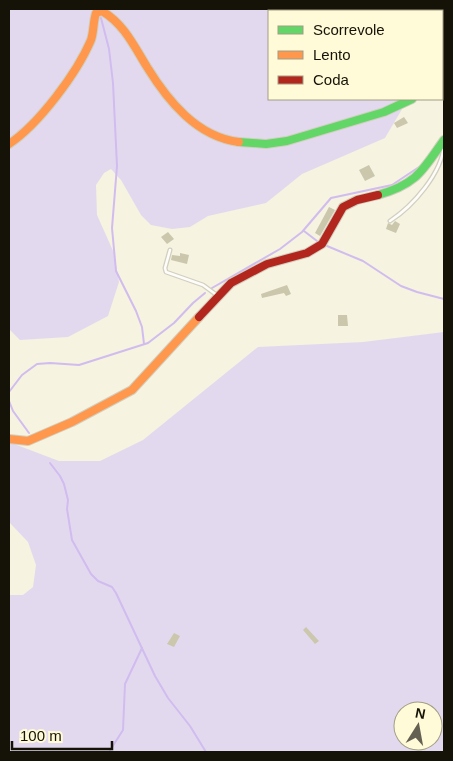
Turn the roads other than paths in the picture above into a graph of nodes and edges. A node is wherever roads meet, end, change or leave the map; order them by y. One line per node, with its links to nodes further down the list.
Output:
1 (410, 100): 3 (street)
2 (444, 140): 7 (street)
3 (9, 144)
4 (444, 145): 5 (lane)
5 (390, 221)
6 (170, 250): 7 (lane)
7 (220, 297): 8 (street)
8 (9, 439)

